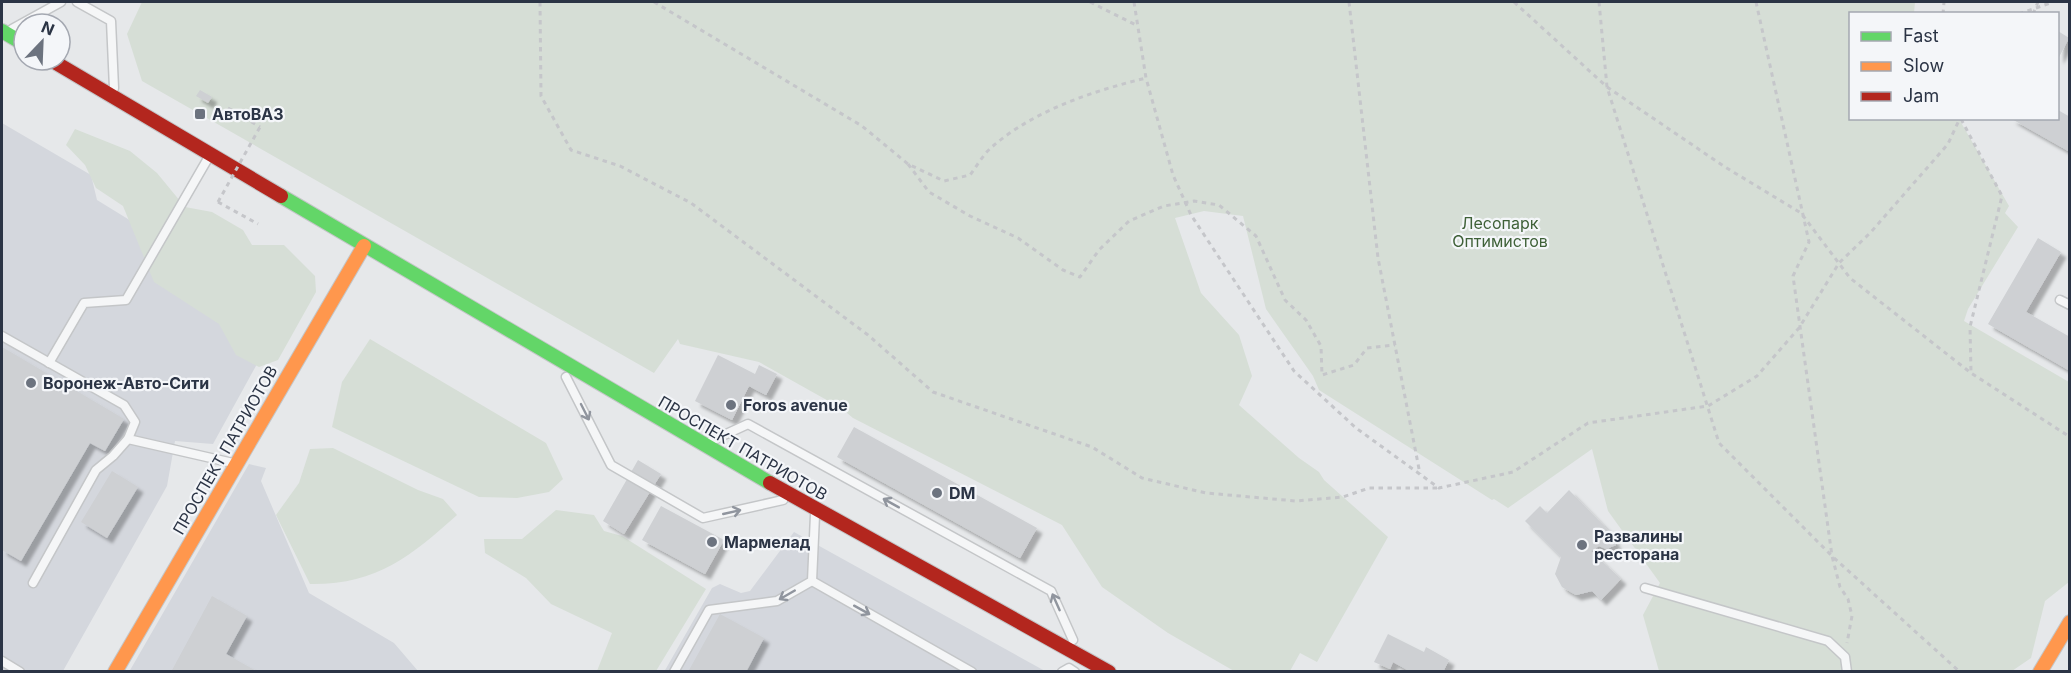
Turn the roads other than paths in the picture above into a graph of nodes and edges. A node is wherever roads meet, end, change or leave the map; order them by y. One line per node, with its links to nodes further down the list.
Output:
1 (61, 2): 3 (lane)
2 (77, 2): 5 (lane)
3 (3, 32)
4 (71, 72): 5 (main road, ПРОСПЕКТ ПАТРИОТОВ)
5 (115, 98): 6 (main road, ПРОСПЕКТ ПАТРИОТОВ)
6 (210, 154): 7 (main road, ПРОСПЕКТ ПАТРИОТОВ); 12 (lane)
7 (364, 246): 11 (main road, ПРОСПЕКТ ПАТРИОТОВ); 15 (main road, ПРОСПЕКТ ПАТРИОТОВ)
8 (2060, 300): 9 (lane)
9 (2070, 305)
10 (2, 336): 12 (lane)
11 (558, 360): 14 (main road, ПРОСПЕКТ ПАТРИОТОВ); 16 (lane, one-way to 16)
12 (49, 363): 13 (lane)
13 (128, 439): 15 (lane); 19 (lane)
14 (702, 445): 16 (main road, ПРОСПЕКТ ПАТРИОТОВ); 22 (lane, one-way to 14)
15 (237, 464): 25 (main road, ПРОСПЕКТ ПАТРИОТОВ)
16 (794, 498): 17 (main road, ПРОСПЕКТ ПАТРИОТОВ)
17 (815, 509): 18 (lane); 22 (main road, ПРОСПЕКТ ПАТРИОТОВ)
18 (812, 581): 26 (lane, one-way to 26); 27 (lane, one-way to 27)
19 (33, 584)
20 (1645, 588): 31 (lane)
21 (2070, 622): 32 (main road)
22 (1080, 656): 30 (main road, ПРОСПЕКТ ПАТРИОТОВ)
23 (2, 661): 24 (lane)
24 (20, 672)
25 (115, 672)
26 (674, 672)
27 (972, 672)
28 (1062, 672): 29 (lane)
29 (1075, 672)
30 (1110, 672)
31 (1847, 672)
32 (2040, 672)

